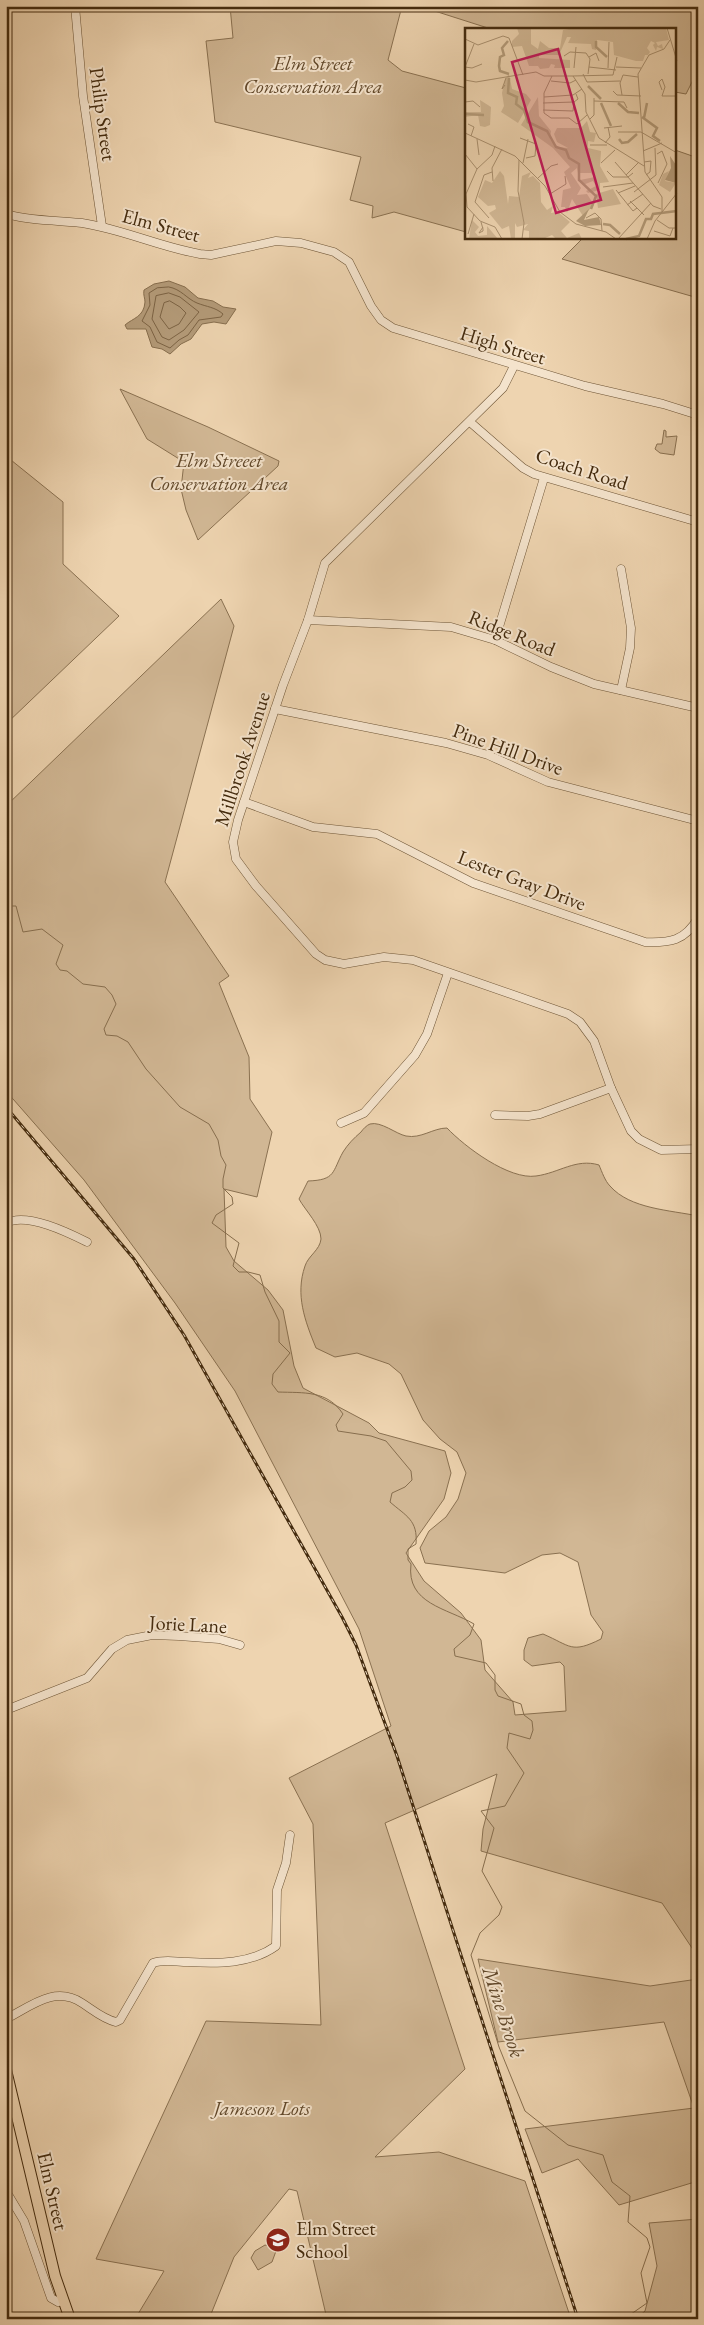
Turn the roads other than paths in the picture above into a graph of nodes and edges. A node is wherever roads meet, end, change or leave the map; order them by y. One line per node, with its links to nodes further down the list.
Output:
1 (75, 6): 3 (street, Philip Street)
2 (6, 213): 3 (street, Elm Street)
3 (102, 226): 4 (street, Elm Street)
4 (336, 253): 5 (street, High Street)
5 (514, 366): 6 (street, High Street); 7 (street, Millbrook Avenue)
6 (698, 415)
7 (470, 422): 8 (street, Coach Road); 11 (street, Millbrook Avenue)
8 (544, 478): 9 (street, Coach Road); 12 (street)
9 (698, 522)
10 (621, 569): 13 (street)
11 (308, 620): 12 (street, Ridge Road); 15 (street, Millbrook Avenue)
12 (495, 640): 13 (street, Ridge Road)
13 (621, 690): 14 (street, Ridge Road)
14 (698, 708)
15 (275, 709): 16 (street, Millbrook Avenue); 17 (street, Pine Hill Drive)
16 (244, 802): 19 (street, Lester Gray Drive); 21 (street, Millbrook Avenue)
17 (698, 821)
18 (698, 918): 19 (street)
19 (690, 931): 20 (street)
20 (698, 937)
21 (448, 973): 22 (street, Millbrook Avenue); 24 (street)
22 (611, 1088): 23 (street); 25 (street, Millbrook Avenue)
23 (495, 1115)
24 (341, 1123)
25 (698, 1149)
26 (6, 1223): 27 (street)
27 (88, 1242)
28 (240, 1644): 29 (street, Jorie Lane)
29 (6, 1710)
30 (290, 1835): 31 (street)
31 (6, 2018)
32 (6, 2070): 34 (main road, Elm Street)
33 (6, 2192): 34 (street)
34 (63, 2301): 35 (main road, Elm Street)
35 (70, 2319)

